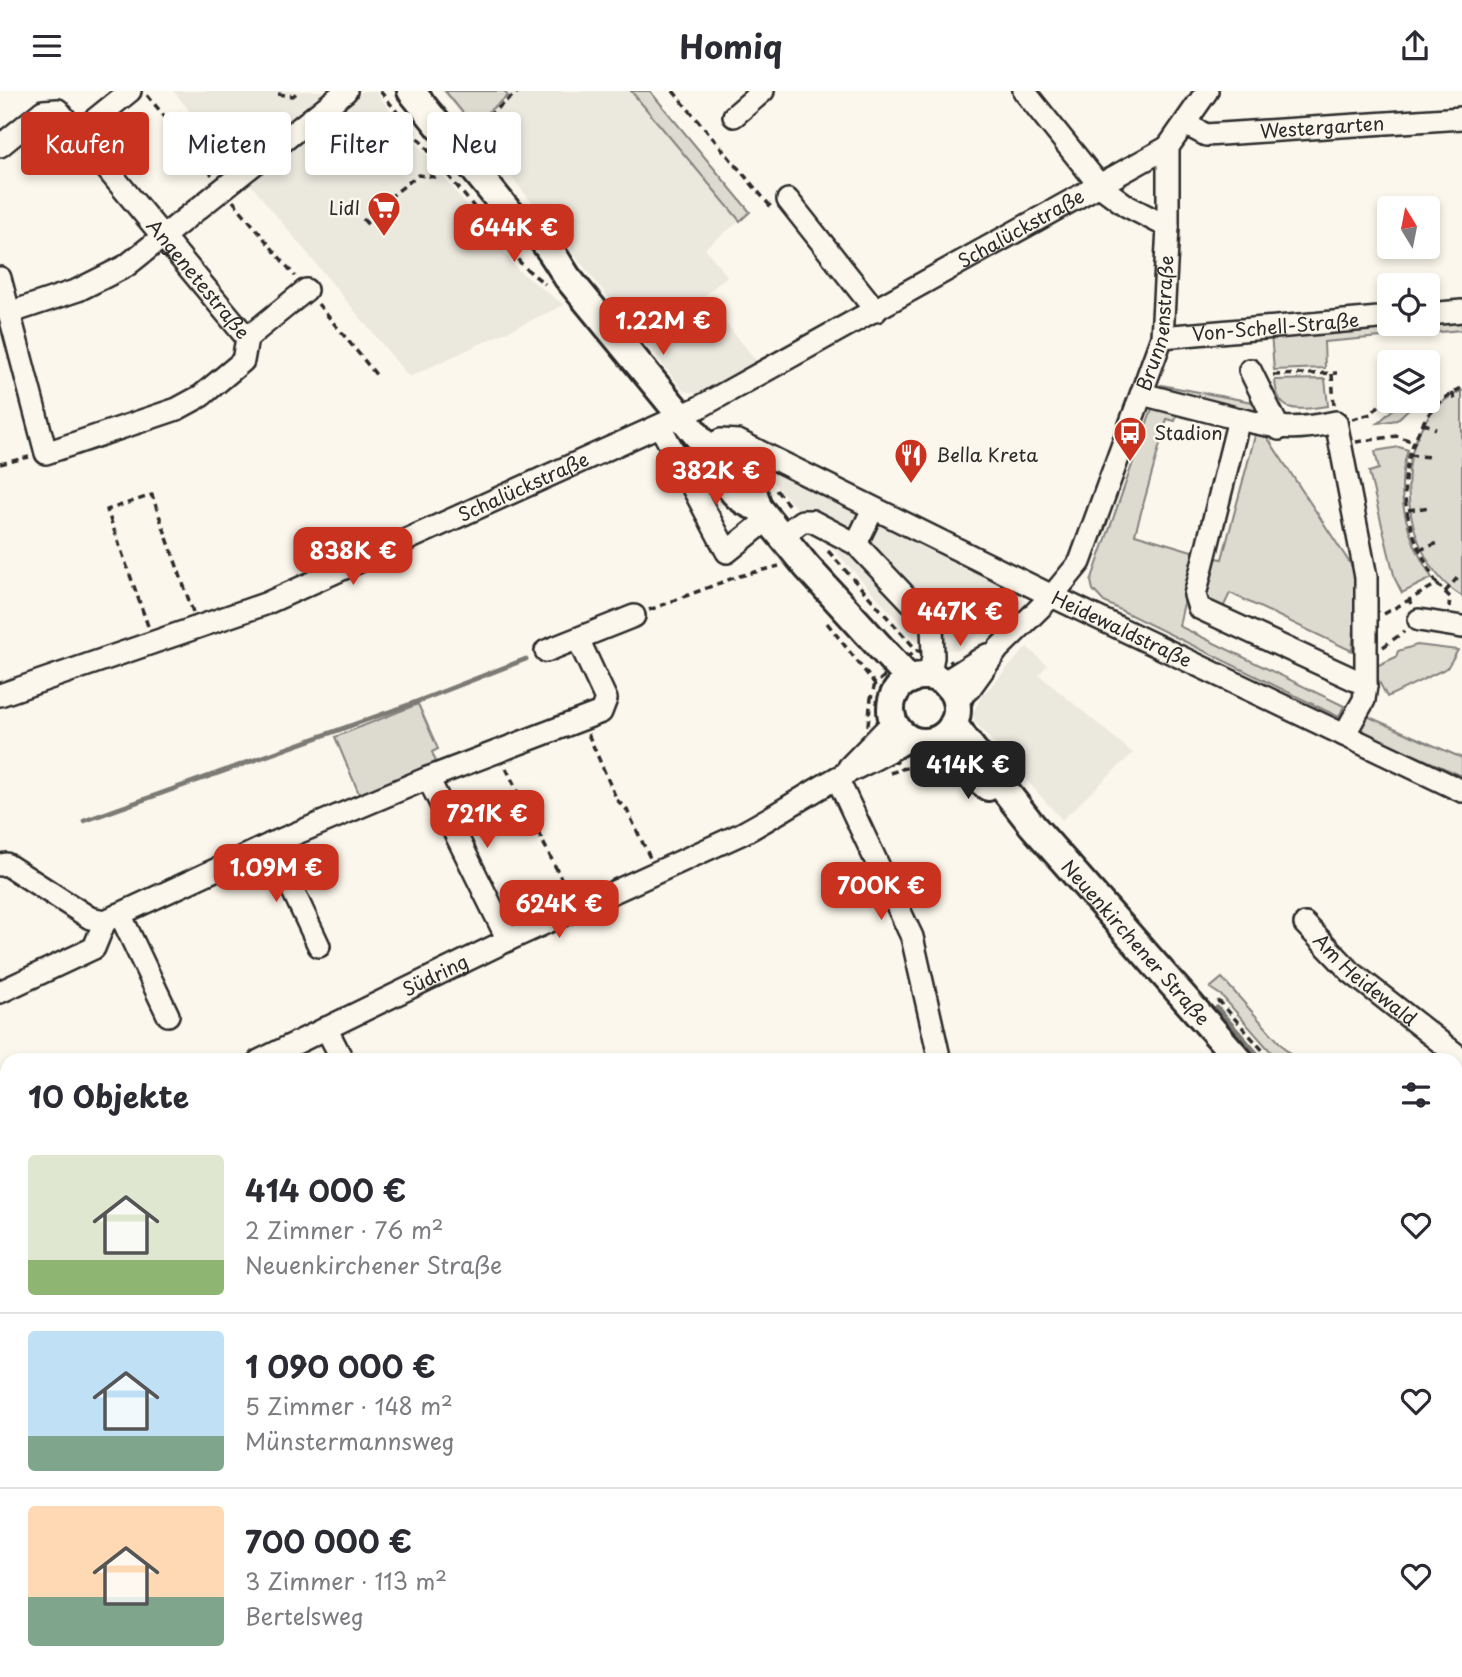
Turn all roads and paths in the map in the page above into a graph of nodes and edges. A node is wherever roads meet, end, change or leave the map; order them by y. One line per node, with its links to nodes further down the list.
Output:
1 (130, 91): 15 (street)
2 (144, 91): 28 (path)
3 (299, 91): 11 (path)
4 (346, 91): 28 (street)
5 (380, 91): 12 (path)
6 (519, 91): 16 (path)
7 (673, 91): 29 (path)
8 (763, 91): 17 (street)
9 (1024, 91): 27 (street)
10 (1207, 91): 19 (street)
11 (278, 94)
12 (399, 96): 52 (main road, Neuenkirchener Straße)
13 (42, 112): 14 (street, Angenetestraße)
14 (60, 112)
15 (104, 112)
16 (492, 112)
17 (734, 116)
18 (1462, 118): 19 (street, Westergarten)
19 (1185, 124): 22 (street)
20 (21, 129): 21 (street, Angenetestraße)
21 (0, 146)
22 (1168, 147): 27 (street, Schalückstraße); 33 (street, Brunnenstraße)
23 (112, 175): 34 (street, Angenetestraße)
24 (438, 175): 25 (path)
25 (431, 177): 26 (path); 30 (path)
26 (430, 183)
27 (1100, 186): 33 (street); 37 (street, Schalückstraße)
28 (223, 188): 34 (street); 36 (path)
29 (782, 206): 37 (street)
30 (370, 213)
31 (363, 219): 32 (path)
32 (370, 227)
33 (1168, 227): 42 (street, Brunnenstraße)
34 (162, 236): 39 (street); 43 (street, Angenetestraße)
35 (0, 278): 39 (street)
36 (306, 290): 43 (street); 45 (path)
37 (876, 311): 52 (street, Schalückstraße)
38 (1462, 311): 40 (street)
39 (9, 313): 59 (street)
40 (1440, 313)
41 (1377, 318): 42 (street, Von-Schell-Straße)
42 (1162, 337): 48 (street, Brunnenstraße)
43 (247, 338): 59 (street, Angenetestraße)
44 (1250, 370): 53 (path); 55 (street)
45 (378, 377)
46 (1462, 388): 47 (path)
47 (1451, 393): 49 (path); 54 (path)
48 (1142, 394): 51 (street); 76 (street, Brunnenstraße)
49 (1457, 404)
50 (1377, 408): 53 (path)
51 (1239, 419): 55 (street); 90 (street)
52 (670, 421): 61 (main road, Neuenkirchener Straße); 67 (street); 83 (street, Schalückstraße)
53 (1336, 422): 55 (street); 82 (street)
54 (1423, 423): 56 (path); 58 (path)
55 (1279, 429)
56 (1436, 429)
57 (1379, 438): 58 (path)
58 (1414, 442): 60 (path)
59 (46, 453): 63 (path)
60 (1409, 455): 62 (path); 66 (path)
61 (715, 457): 65 (street, Heidewaldstraße); 67 (main road, Neuenkirchener Straße)
62 (1430, 457)
63 (0, 464)
64 (1431, 507): 66 (path)
65 (873, 509): 69 (street); 76 (street, Heidewaldstraße)
66 (1408, 510): 70 (path)
67 (777, 515): 69 (street); 71 (main road, Neuenkirchener Straße)
68 (1441, 543): 70 (path)
69 (856, 544): 91 (street)
70 (1419, 550): 74 (path)
71 (818, 559): 87 (path); 91 (main road, Neuenkirchener Straße)
72 (779, 566): 80 (path)
73 (1459, 576): 75 (path)
74 (1437, 584): 75 (path); 77 (path)
75 (1445, 592): 79 (path)
76 (1052, 596): 91 (street, Brunnenstraße); 94 (street, Heidewaldstraße)
77 (1416, 596)
78 (1409, 600): 82 (path)
79 (1450, 604)
80 (634, 616): 85 (street)
81 (1419, 620): 84 (street); 89 (path)
82 (1366, 624): 89 (street)
83 (198, 627): 86 (street, Schalückstraße); 86 (path)
84 (1462, 627)
85 (578, 639): 88 (street); 93 (street)
86 (154, 642): 92 (street, Schalückstraße)
87 (916, 650)
88 (546, 651)
89 (1365, 661): 90 (street)
90 (1366, 685): 94 (street)
91 (924, 691): 95 (main road); 95 (main road); 95 (path); 100 (main road, Neuenkirchener Straße)
92 (0, 695)
93 (581, 719): 96 (street); 102 (path)
94 (1344, 735): 99 (street, Heidewaldstraße)
95 (908, 742): 95 (path); 98 (street, Südring); 100 (main road, Neuenkirchener Straße)
96 (498, 751): 97 (street); 104 (path)
97 (428, 778): 101 (street); 107 (street)
98 (837, 778): 107 (street, Südring); 114 (street)
99 (1462, 791)
100 (1032, 825): 115 (main road, Neuenkirchener Straße)
101 (271, 844): 105 (street); 108 (street)
102 (652, 861)
103 (0, 865): 105 (street)
104 (572, 900)
105 (112, 918): 109 (street); 110 (street)
106 (1305, 924): 116 (street, Am Heidewald)
107 (508, 940): 111 (street, Südring)
108 (319, 946)
109 (0, 992)
110 (168, 1016)
111 (326, 1028): 112 (street, Südring); 113 (street)
112 (275, 1053)
113 (339, 1053)
114 (938, 1053)
115 (1233, 1053)
116 (1454, 1053)

